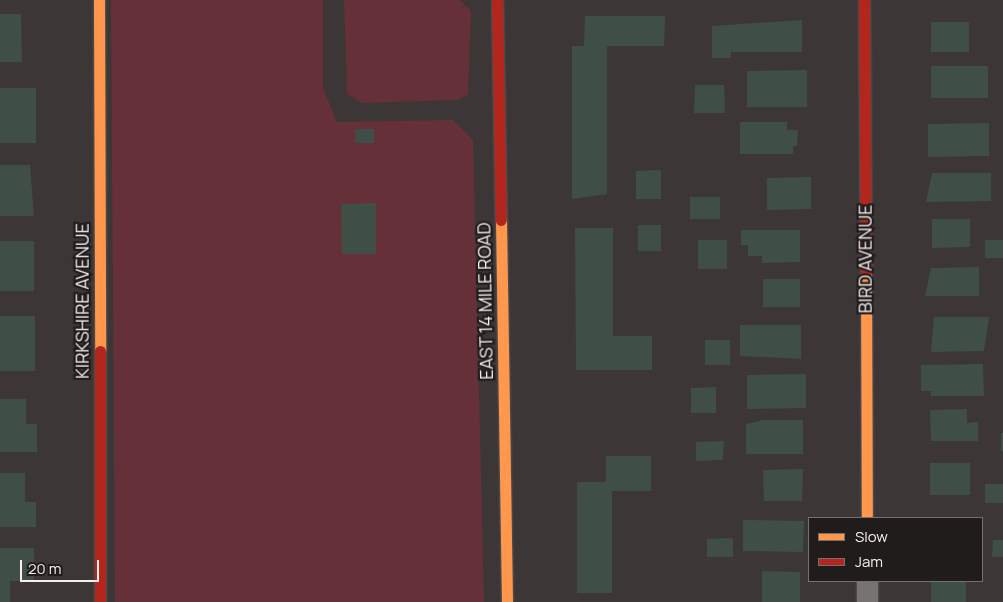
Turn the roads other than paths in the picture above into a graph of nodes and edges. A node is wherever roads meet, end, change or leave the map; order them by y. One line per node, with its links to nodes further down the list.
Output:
1 (99, 0): 6 (street, KIRKSHIRE AVENUE)
2 (496, 0): 7 (street, EAST 14 MILE ROAD)
3 (864, 0): 4 (street, BIRD AVENUE)
4 (867, 517)
5 (867, 582): 8 (street)
6 (100, 602)
7 (506, 602)
8 (867, 602)

